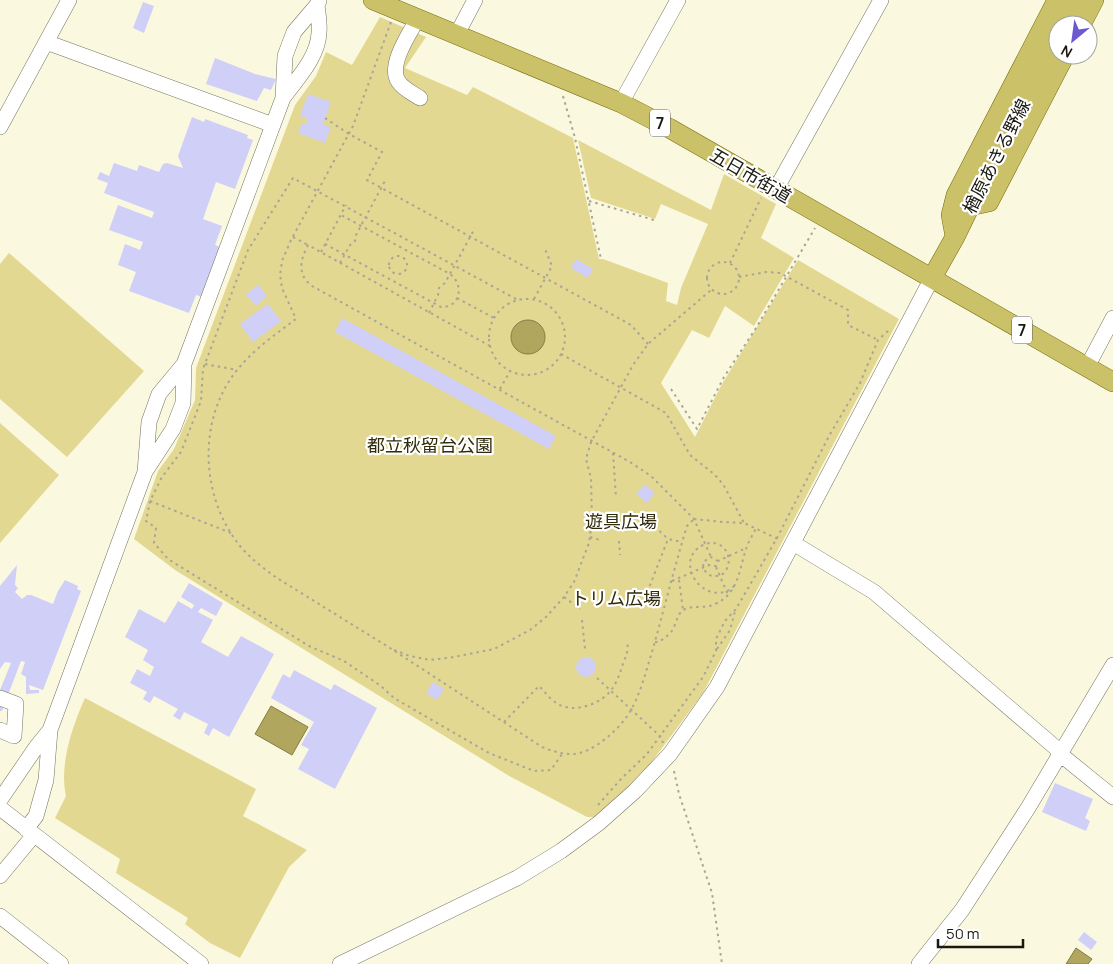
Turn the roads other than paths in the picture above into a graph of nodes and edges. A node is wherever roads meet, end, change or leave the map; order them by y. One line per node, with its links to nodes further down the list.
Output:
1 (69, 0): 16 (street)
2 (373, 0): 12 (main road, 五日市街道 / 7)
3 (475, 0): 15 (street)
4 (678, 0): 23 (street)
5 (881, 0): 26 (street)
6 (1057, 0): 28 (main road)
7 (1076, 0): 10 (main road)
8 (1094, 0): 11 (main road)
9 (318, 3): 13 (street); 14 (street)
10 (1068, 15)
11 (1086, 15)
12 (418, 18): 15 (main road, 五日市街道 / 7); 22 (street)
13 (300, 25): 14 (street); 18 (street)
14 (319, 34): 19 (street)
15 (457, 34): 23 (main road, 五日市街道 / 7)
16 (46, 42): 24 (street); 25 (street)
17 (1048, 54): 27 (main road, 楢原あきる野線)
18 (285, 56): 19 (street); 21 (street)
19 (309, 63): 21 (street)
20 (1061, 65): 27 (main road)
21 (283, 98): 24 (street)
22 (420, 98)
23 (621, 103): 26 (main road, 五日市街道 / 7)
24 (273, 125): 31 (street)
25 (0, 127)
26 (769, 192): 29 (main road, 五日市街道 / 7)
27 (970, 206): 28 (main road, 楢原あきる野線)
28 (955, 237): 29 (main road, 楢原あきる野線)
29 (932, 278): 32 (main road, 五日市街道 / 7); 39 (street)
30 (1113, 318): 32 (street)
31 (184, 364): 34 (street); 35 (street)
32 (1086, 367): 33 (main road, 五日市街道 / 7)
33 (1113, 382)
34 (164, 389): 35 (street); 36 (street)
35 (183, 397): 37 (street)
36 (148, 429): 37 (street); 38 (street)
37 (169, 436): 38 (street)
38 (145, 472): 43 (street)
39 (788, 542): 44 (street); 53 (street)
40 (1113, 664): 44 (street)
41 (0, 698): 42 (street)
42 (0, 730)
43 (50, 730): 46 (street); 48 (street)
44 (1060, 754): 45 (street); 54 (street)
45 (1113, 797)
46 (0, 800)
47 (0, 808): 48 (street)
48 (30, 832): 49 (street); 52 (street)
49 (0, 876)
50 (0, 916): 51 (street)
51 (61, 964)
52 (201, 964)
53 (340, 964)
54 (919, 964)

